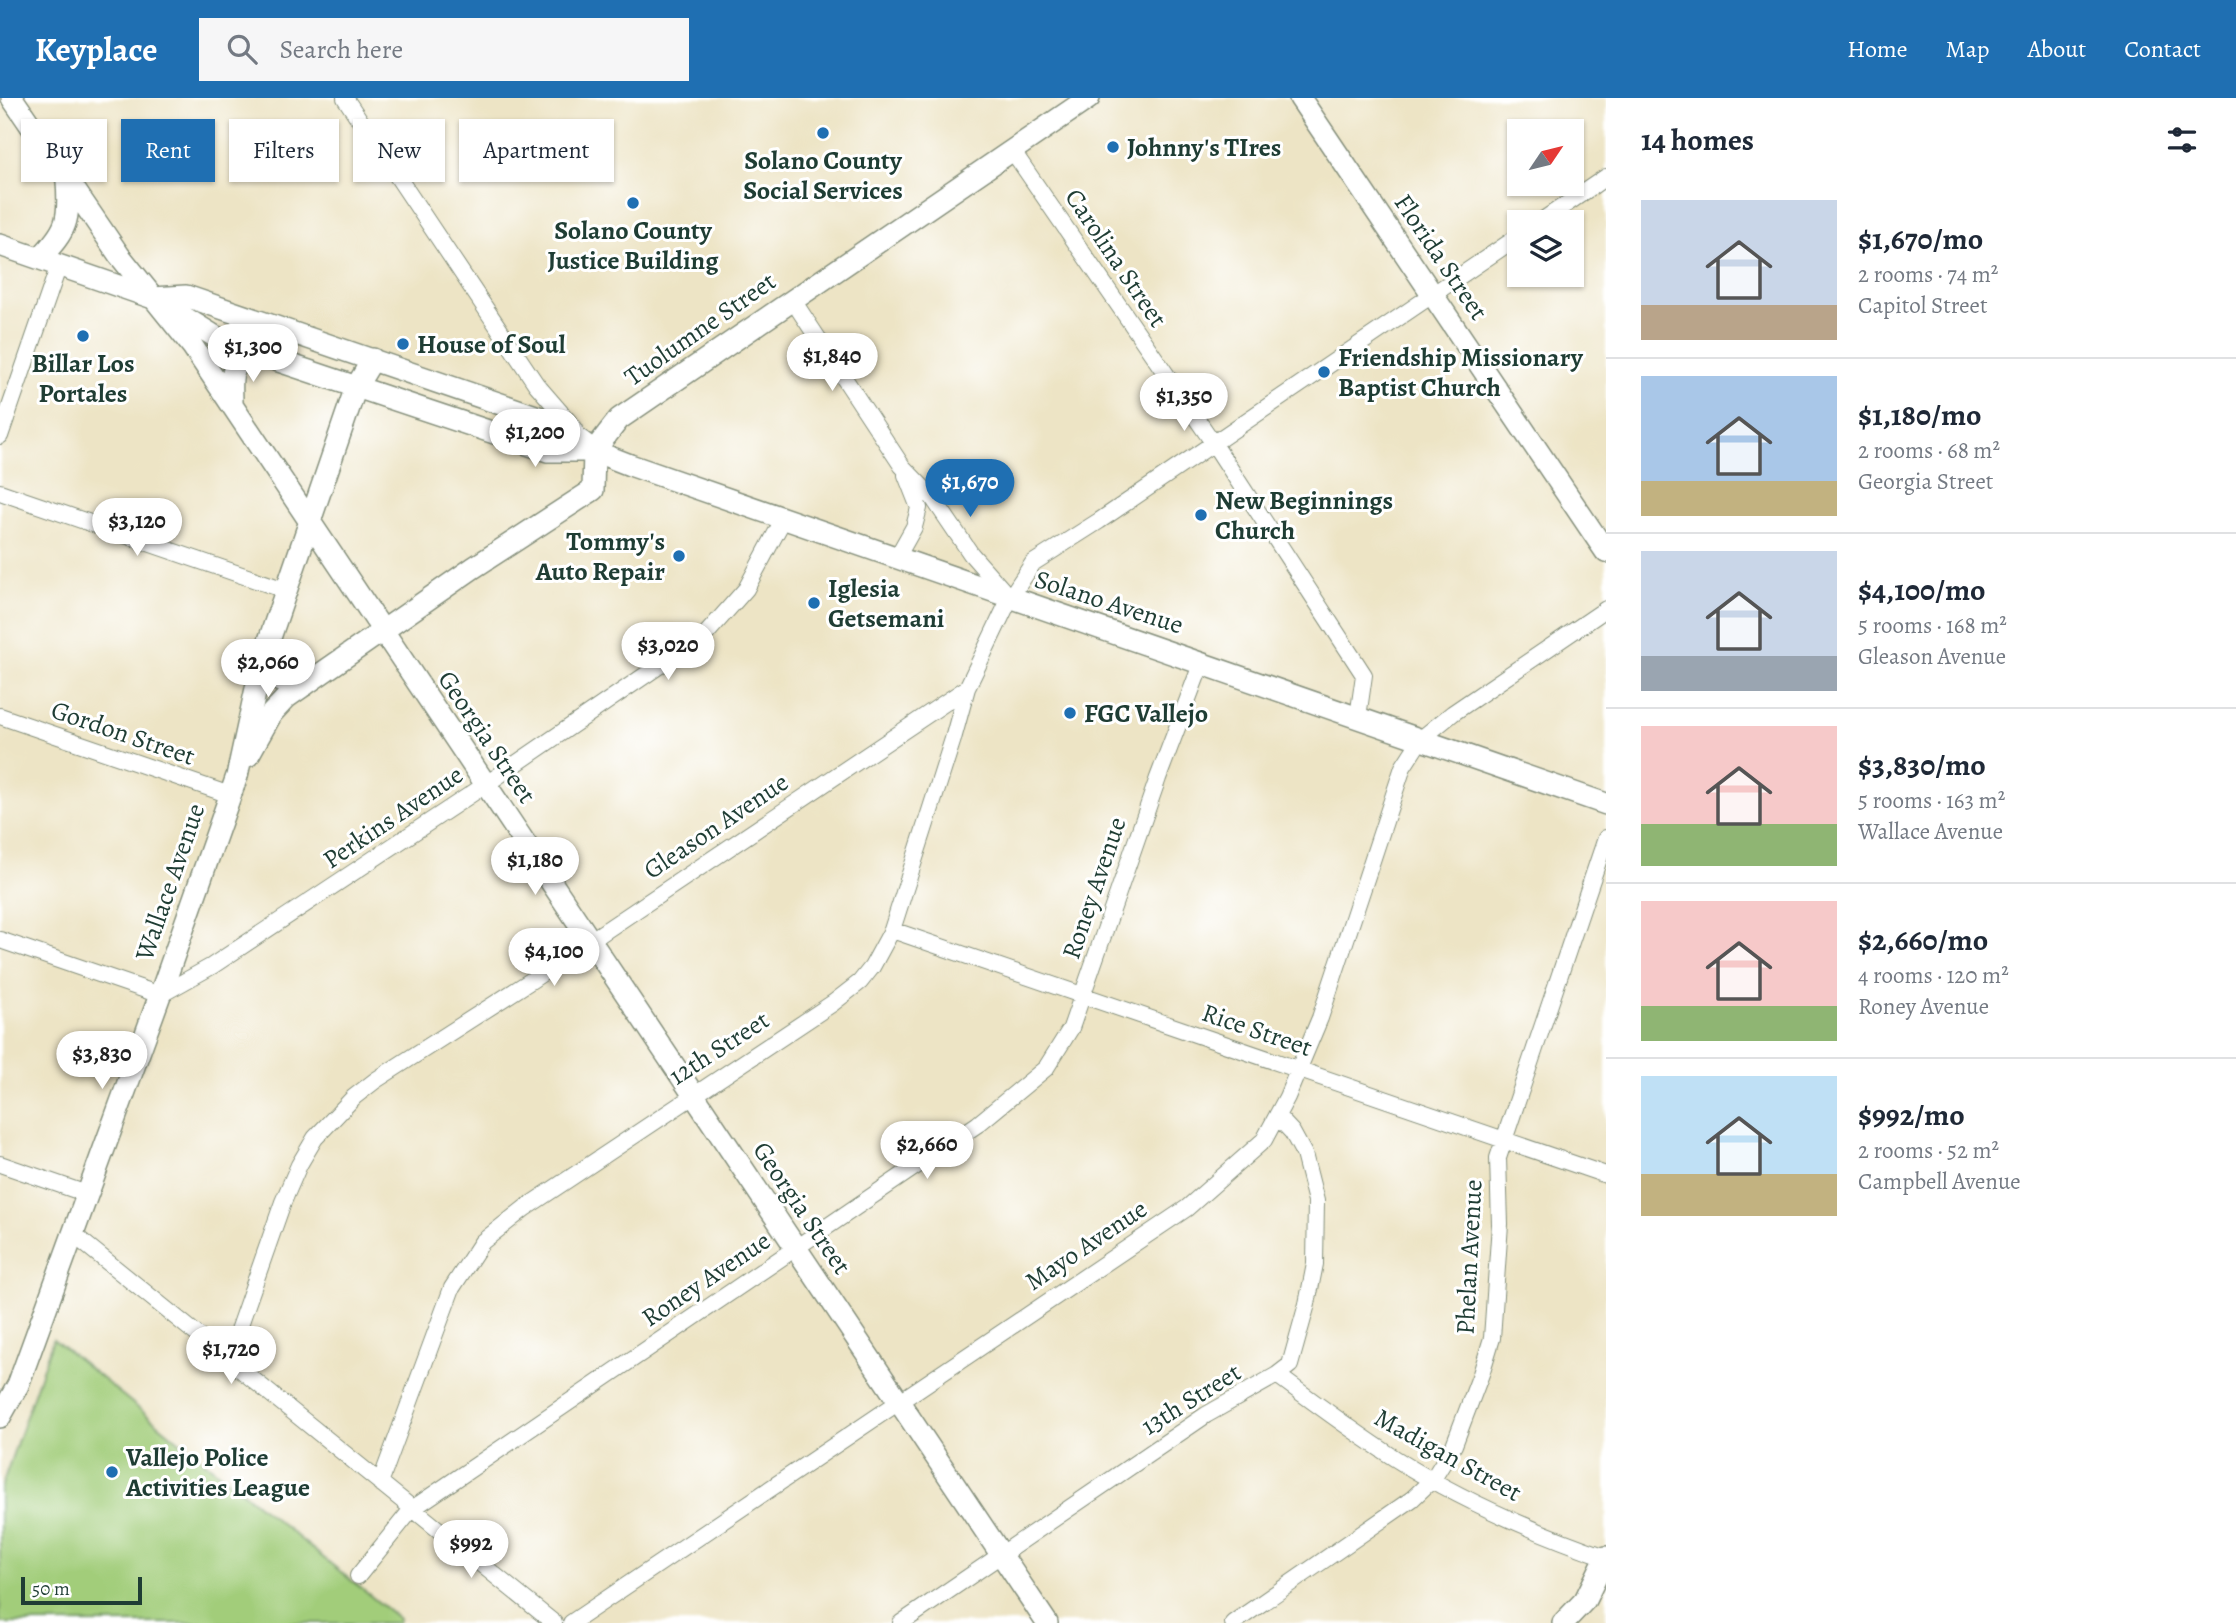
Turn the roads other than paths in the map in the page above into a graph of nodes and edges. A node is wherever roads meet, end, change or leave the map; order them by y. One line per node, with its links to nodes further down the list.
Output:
1 (12, 98): 5 (main road, Georgia Street)
2 (345, 98): 23 (street)
3 (1089, 98): 6 (main road, Tuolumne Street)
4 (1300, 98): 14 (main road, Florida Street)
5 (26, 119)
6 (1013, 150): 16 (main road, Tuolumne Street); 22 (street, Carolina Street)
7 (1606, 177): 10 (street)
8 (67, 182): 13 (main road)
9 (69, 182): 15 (main road, Georgia Street)
10 (1558, 210)
11 (1507, 244): 14 (street, 12th Street)
12 (0, 245): 13 (main road, Solano Avenue)
13 (50, 262): 15 (main road, Solano Avenue); 21 (street)
14 (1433, 295): 22 (street, 12th Street); 28 (main road, Florida Street)
15 (153, 298): 17 (main road, Solano Avenue); 18 (main road, Solano Avenue); 20 (main road, Georgia Street)
16 (792, 299): 23 (main road, Tuolumne Street); 24 (street)
17 (252, 352): 19 (main road, Solano Avenue); 20 (main road)
18 (373, 359): 19 (main road, Wallace Avenue); 23 (main road, Solano Avenue)
19 (356, 387): 23 (main road, Solano Avenue); 27 (main road, Wallace Avenue)
20 (232, 405): 27 (main road, Georgia Street)
21 (0, 436)
22 (1214, 444): 31 (street, 12th Street); 39 (street, Carolina Street)
23 (594, 451): 26 (main road, Solano Avenue); 33 (main road)
24 (902, 466): 29 (street); 31 (street)
25 (0, 492): 30 (street)
26 (784, 518): 29 (main road, Solano Avenue); 41 (street, Perkins Avenue)
27 (310, 524): 30 (main road, Wallace Avenue); 33 (main road, Georgia Street)
28 (1606, 552)
29 (896, 559): 31 (main road, Solano Avenue)
30 (285, 590): 34 (main road, Wallace Avenue)
31 (1010, 598): 35 (main road, Solano Avenue); 37 (street, 12th Street)
32 (1606, 610): 40 (street, Mayo Avenue)
33 (381, 631): 36 (main road); 41 (main road, Georgia Street)
34 (262, 661): 36 (main road); 42 (main road, Wallace Avenue)
35 (1202, 662): 39 (main road, Solano Avenue); 49 (street, Roney Avenue)
36 (305, 685): 42 (main road)
37 (967, 688): 45 (street, 12th Street); 47 (street, Gleason Avenue)
38 (0, 716): 42 (street, Gordon Street)
39 (1358, 717): 40 (main road, Solano Avenue)
40 (1421, 739): 43 (main road, Solano Avenue); 50 (street, Mayo Avenue)
41 (485, 785): 47 (main road, Georgia Street); 48 (street, Perkins Avenue)
42 (233, 786): 48 (main road, Wallace Avenue)
43 (1606, 804)
44 (1606, 838): 53 (street, Phelan Avenue)
45 (892, 930): 49 (street, Rice Street); 51 (street, 12th Street)
46 (0, 940): 48 (street)
47 (589, 941): 51 (main road, Georgia Street); 59 (street, Gleason Avenue)
48 (160, 995): 56 (main road, Wallace Avenue)
49 (1083, 995): 50 (street, Rice Street); 58 (street, Roney Avenue)
50 (1299, 1070): 52 (street, Mayo Avenue); 53 (street, Rice Street)
51 (692, 1095): 58 (main road, Georgia Street); 64 (street, 12th Street)
52 (1277, 1116): 60 (street, 13th Street); 61 (street, Mayo Avenue)
53 (1504, 1140): 55 (street, Rice Street); 63 (street, Phelan Avenue)
54 (0, 1164): 56 (street)
55 (1606, 1175)
56 (87, 1194): 57 (main road, Wallace Avenue)
57 (73, 1234): 59 (street); 62 (main road, Wallace Avenue)
58 (795, 1247): 61 (main road, Georgia Street); 65 (street, Roney Avenue)
59 (228, 1359): 64 (street)
60 (1277, 1375): 63 (street, Madigan Street); 66 (street, 13th Street)
61 (898, 1400): 66 (main road, Georgia Street); 70 (street, Mayo Avenue)
62 (1, 1410)
63 (1433, 1479): 67 (street, Madigan Street); 73 (street, Phelan Avenue)
64 (380, 1483): 65 (street)
65 (412, 1509): 68 (street, Roney Avenue); 69 (street)
66 (1001, 1554): 71 (street, 13th Street); 72 (main road, Georgia Street)
67 (1606, 1557): 74 (main road)
68 (358, 1576)
69 (554, 1623)
70 (571, 1623)
71 (901, 1623)
72 (1047, 1623)
73 (1233, 1623)
74 (1563, 1623)

